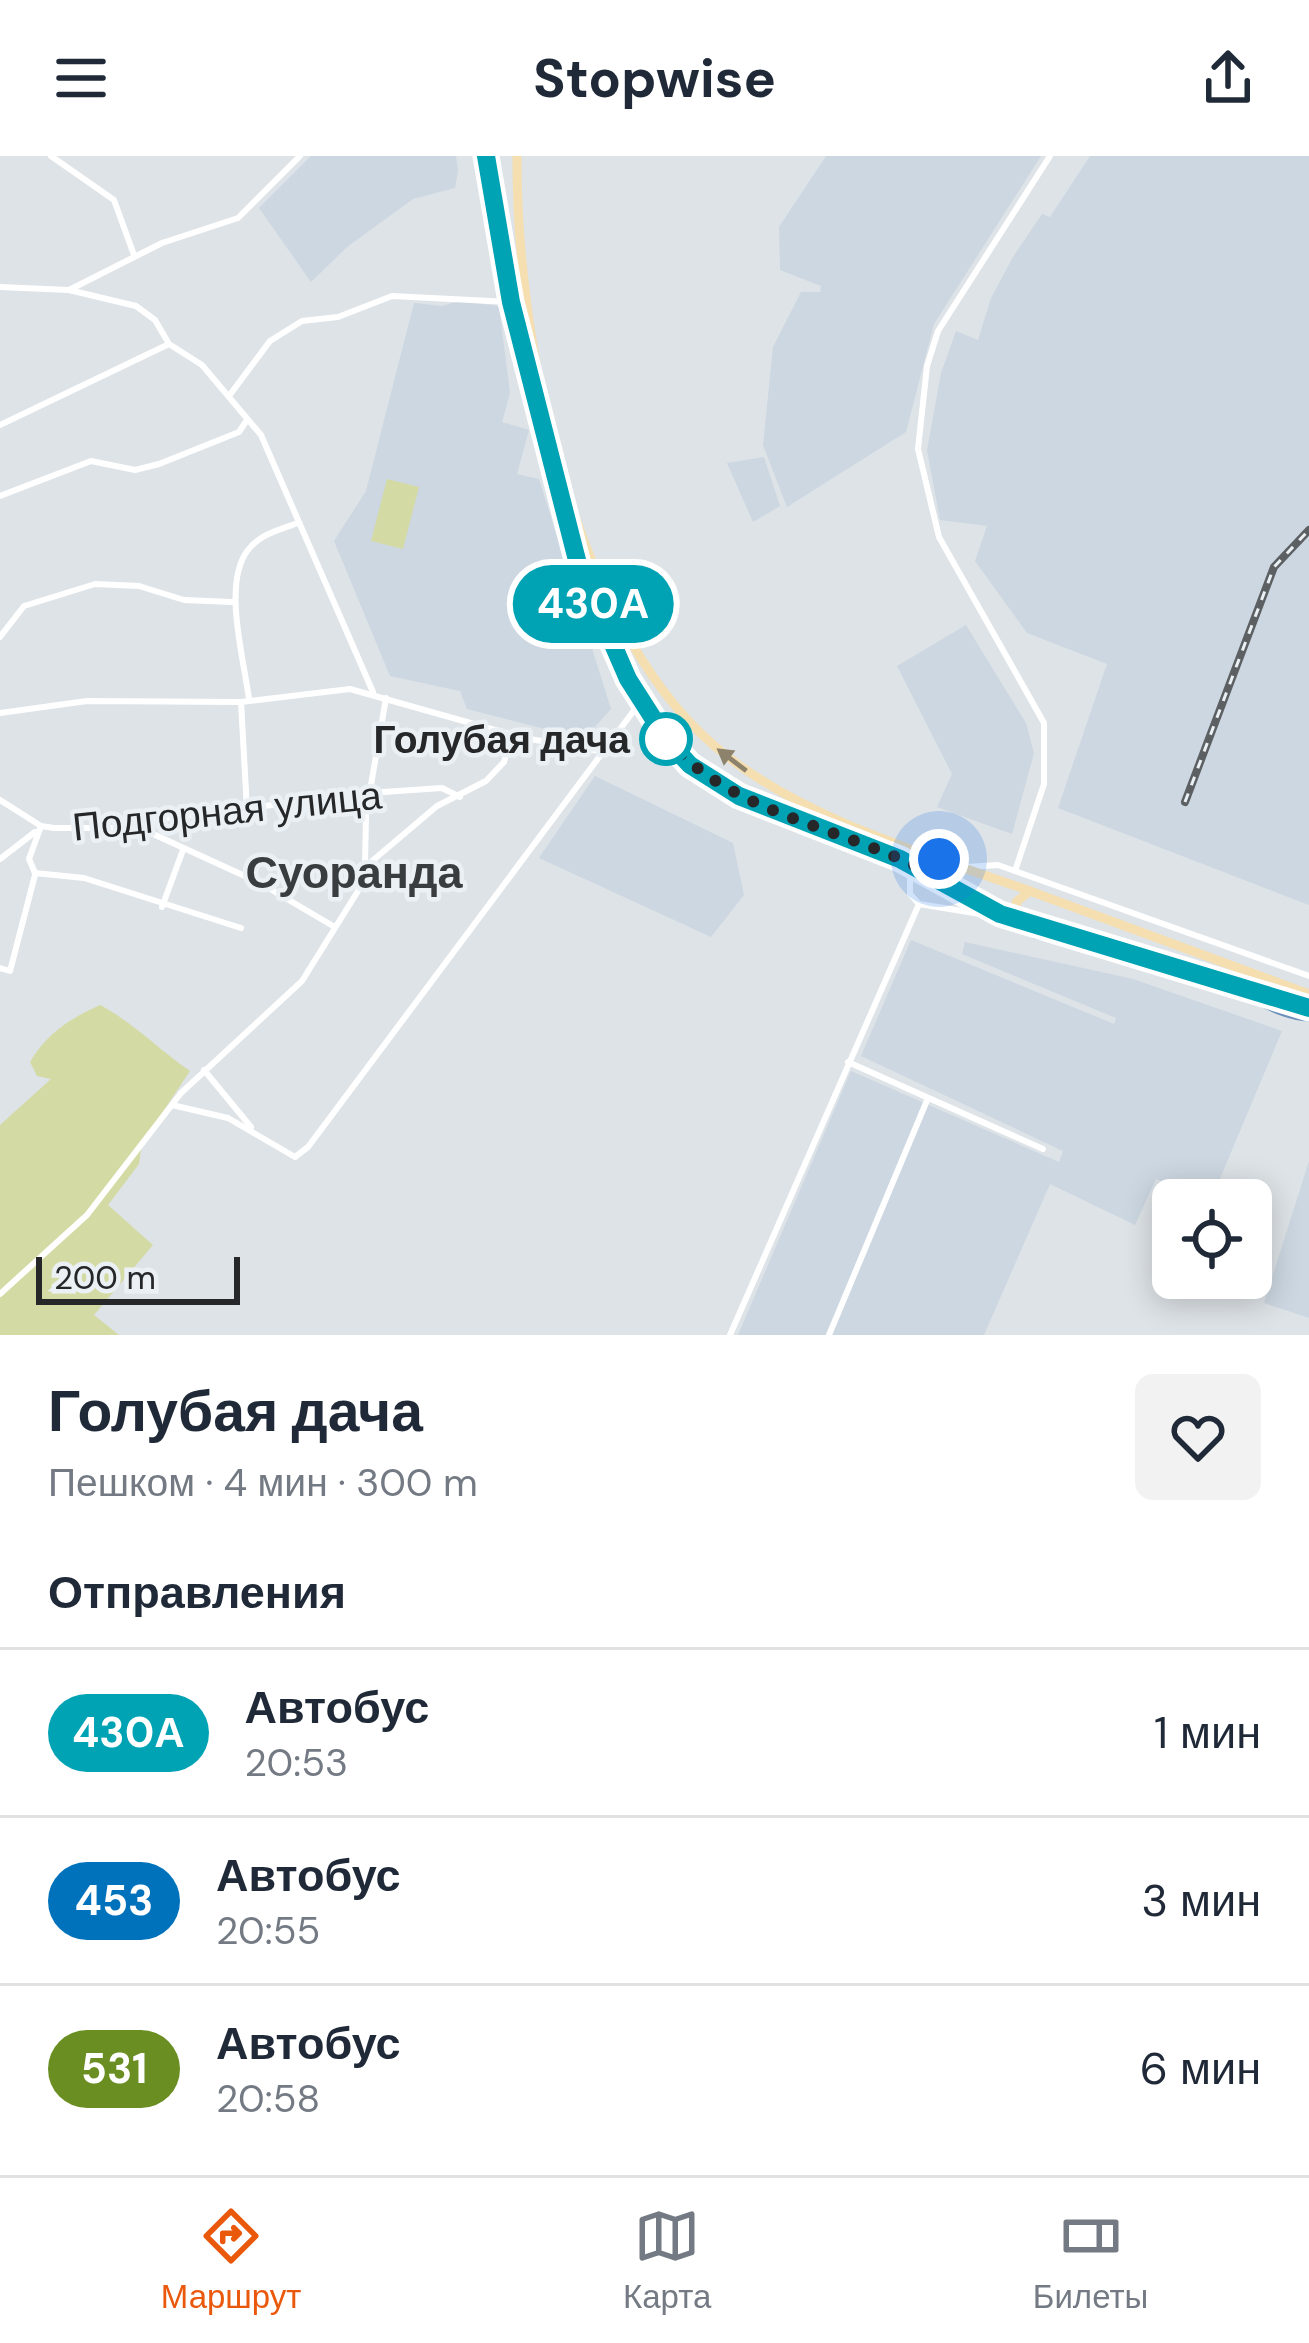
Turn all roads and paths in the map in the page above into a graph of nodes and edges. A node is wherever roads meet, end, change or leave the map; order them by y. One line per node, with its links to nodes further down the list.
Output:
1 (51, 156): 6 (street)
2 (300, 156): 6 (street)
3 (486, 156): 9 (main road)
4 (517, 156): 33 (main road, one-way to 4)
5 (1050, 156): 37 (street)
6 (134, 255): 8 (street)
7 (0, 286): 8 (street)
8 (69, 290): 10 (street)
9 (511, 302): 11 (street); 21 (main road)
10 (169, 344): 11 (street); 13 (street)
11 (229, 396): 12 (street)
12 (248, 420): 14 (street); 15 (street)
13 (0, 424)
14 (0, 496)
15 (298, 523): 16 (street); 18 (street)
16 (232, 602): 17 (street); 20 (street)
17 (0, 637)
18 (373, 692): 19 (street); 20 (street)
19 (386, 696): 23 (street); 25 (street)
20 (245, 701): 22 (street); 28 (street)
21 (641, 701): 24 (street); 34 (main road)
22 (0, 713)
23 (512, 734): 24 (street); 26 (street)
24 (605, 752): 53 (street)
25 (369, 793): 26 (street, Подгорная улица); 28 (street, Подгорная улица); 35 (street)
26 (460, 796): 35 (street)
27 (0, 800): 30 (street, Подгорная улица)
28 (247, 810): 29 (street, Подгорная улица)
29 (140, 827): 30 (street, Подгорная улица); 31 (street)
30 (38, 829): 32 (street); 38 (street)
31 (183, 850): 41 (street); 43 (street)
32 (0, 859)
33 (939, 859): 34 (street); 36 (main road)
34 (914, 865): 40 (street); 42 (main road)
35 (365, 867): 43 (street)
36 (964, 867): 37 (street); 39 (main road)
37 (1015, 871): 46 (street)
38 (35, 873): 41 (street); 45 (street)
39 (1030, 891): 42 (main road); 47 (main road)
40 (919, 904): 42 (street); 49 (street)
41 (162, 907): 44 (street)
42 (1018, 920): 48 (main road)
43 (334, 926): 50 (street)
44 (242, 928)
45 (0, 968)
46 (1309, 976)
47 (1309, 994)
48 (1309, 1008)
49 (848, 1062): 51 (street); 56 (street)
50 (204, 1070): 52 (street); 53 (street)
51 (928, 1098): 54 (street); 57 (street)
52 (172, 1105): 53 (street); 55 (street)
53 (252, 1129)
54 (1043, 1149)
55 (0, 1294)
56 (730, 1335)
57 (829, 1335)

